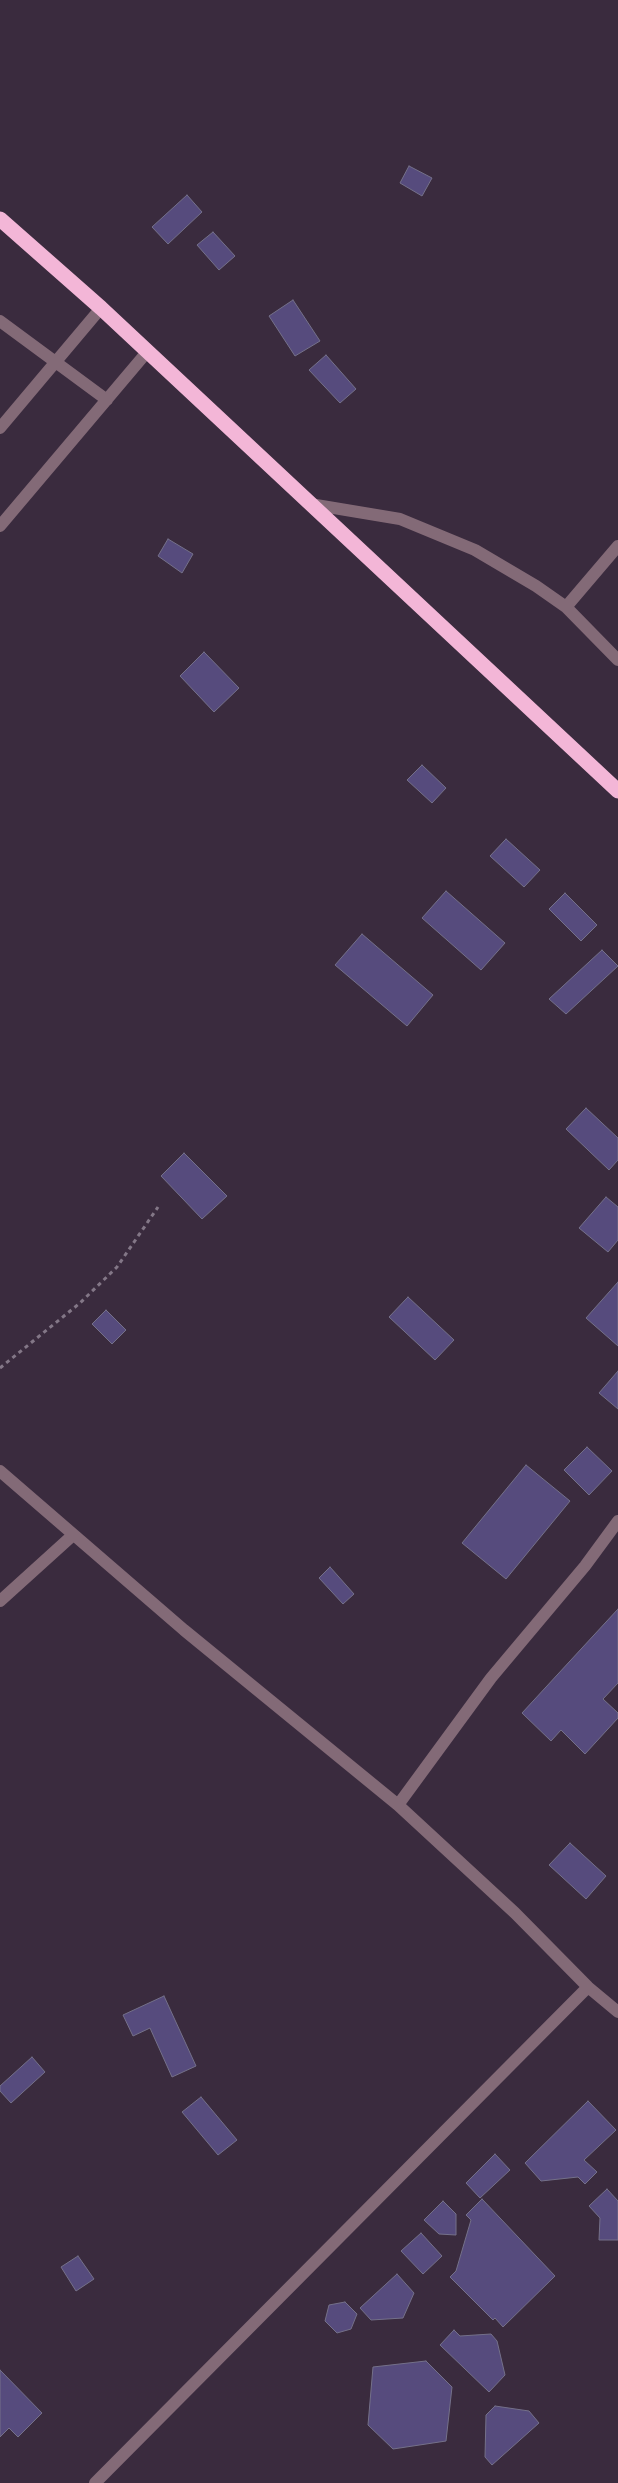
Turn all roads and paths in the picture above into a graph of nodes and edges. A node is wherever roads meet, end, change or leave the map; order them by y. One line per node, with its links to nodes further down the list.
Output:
1 (0, 219): 2 (highway)
2 (101, 308): 4 (highway); 5 (street)
3 (0, 321): 5 (street)
4 (147, 352): 6 (street); 8 (highway)
5 (55, 363): 6 (street); 7 (street)
6 (107, 400): 9 (street)
7 (0, 428)
8 (310, 504): 11 (street); 13 (highway)
9 (0, 526)
10 (618, 546): 11 (street)
11 (566, 607): 12 (street)
12 (618, 660)
13 (618, 791)
14 (158, 1207): 15 (path)
15 (0, 1368)
16 (0, 1471): 18 (street)
17 (618, 1521): 20 (street)
18 (73, 1535): 19 (street); 20 (street)
19 (0, 1600)
20 (398, 1805): 21 (street)
21 (588, 1987): 22 (street); 23 (street)
22 (618, 2012)
23 (95, 2483)

